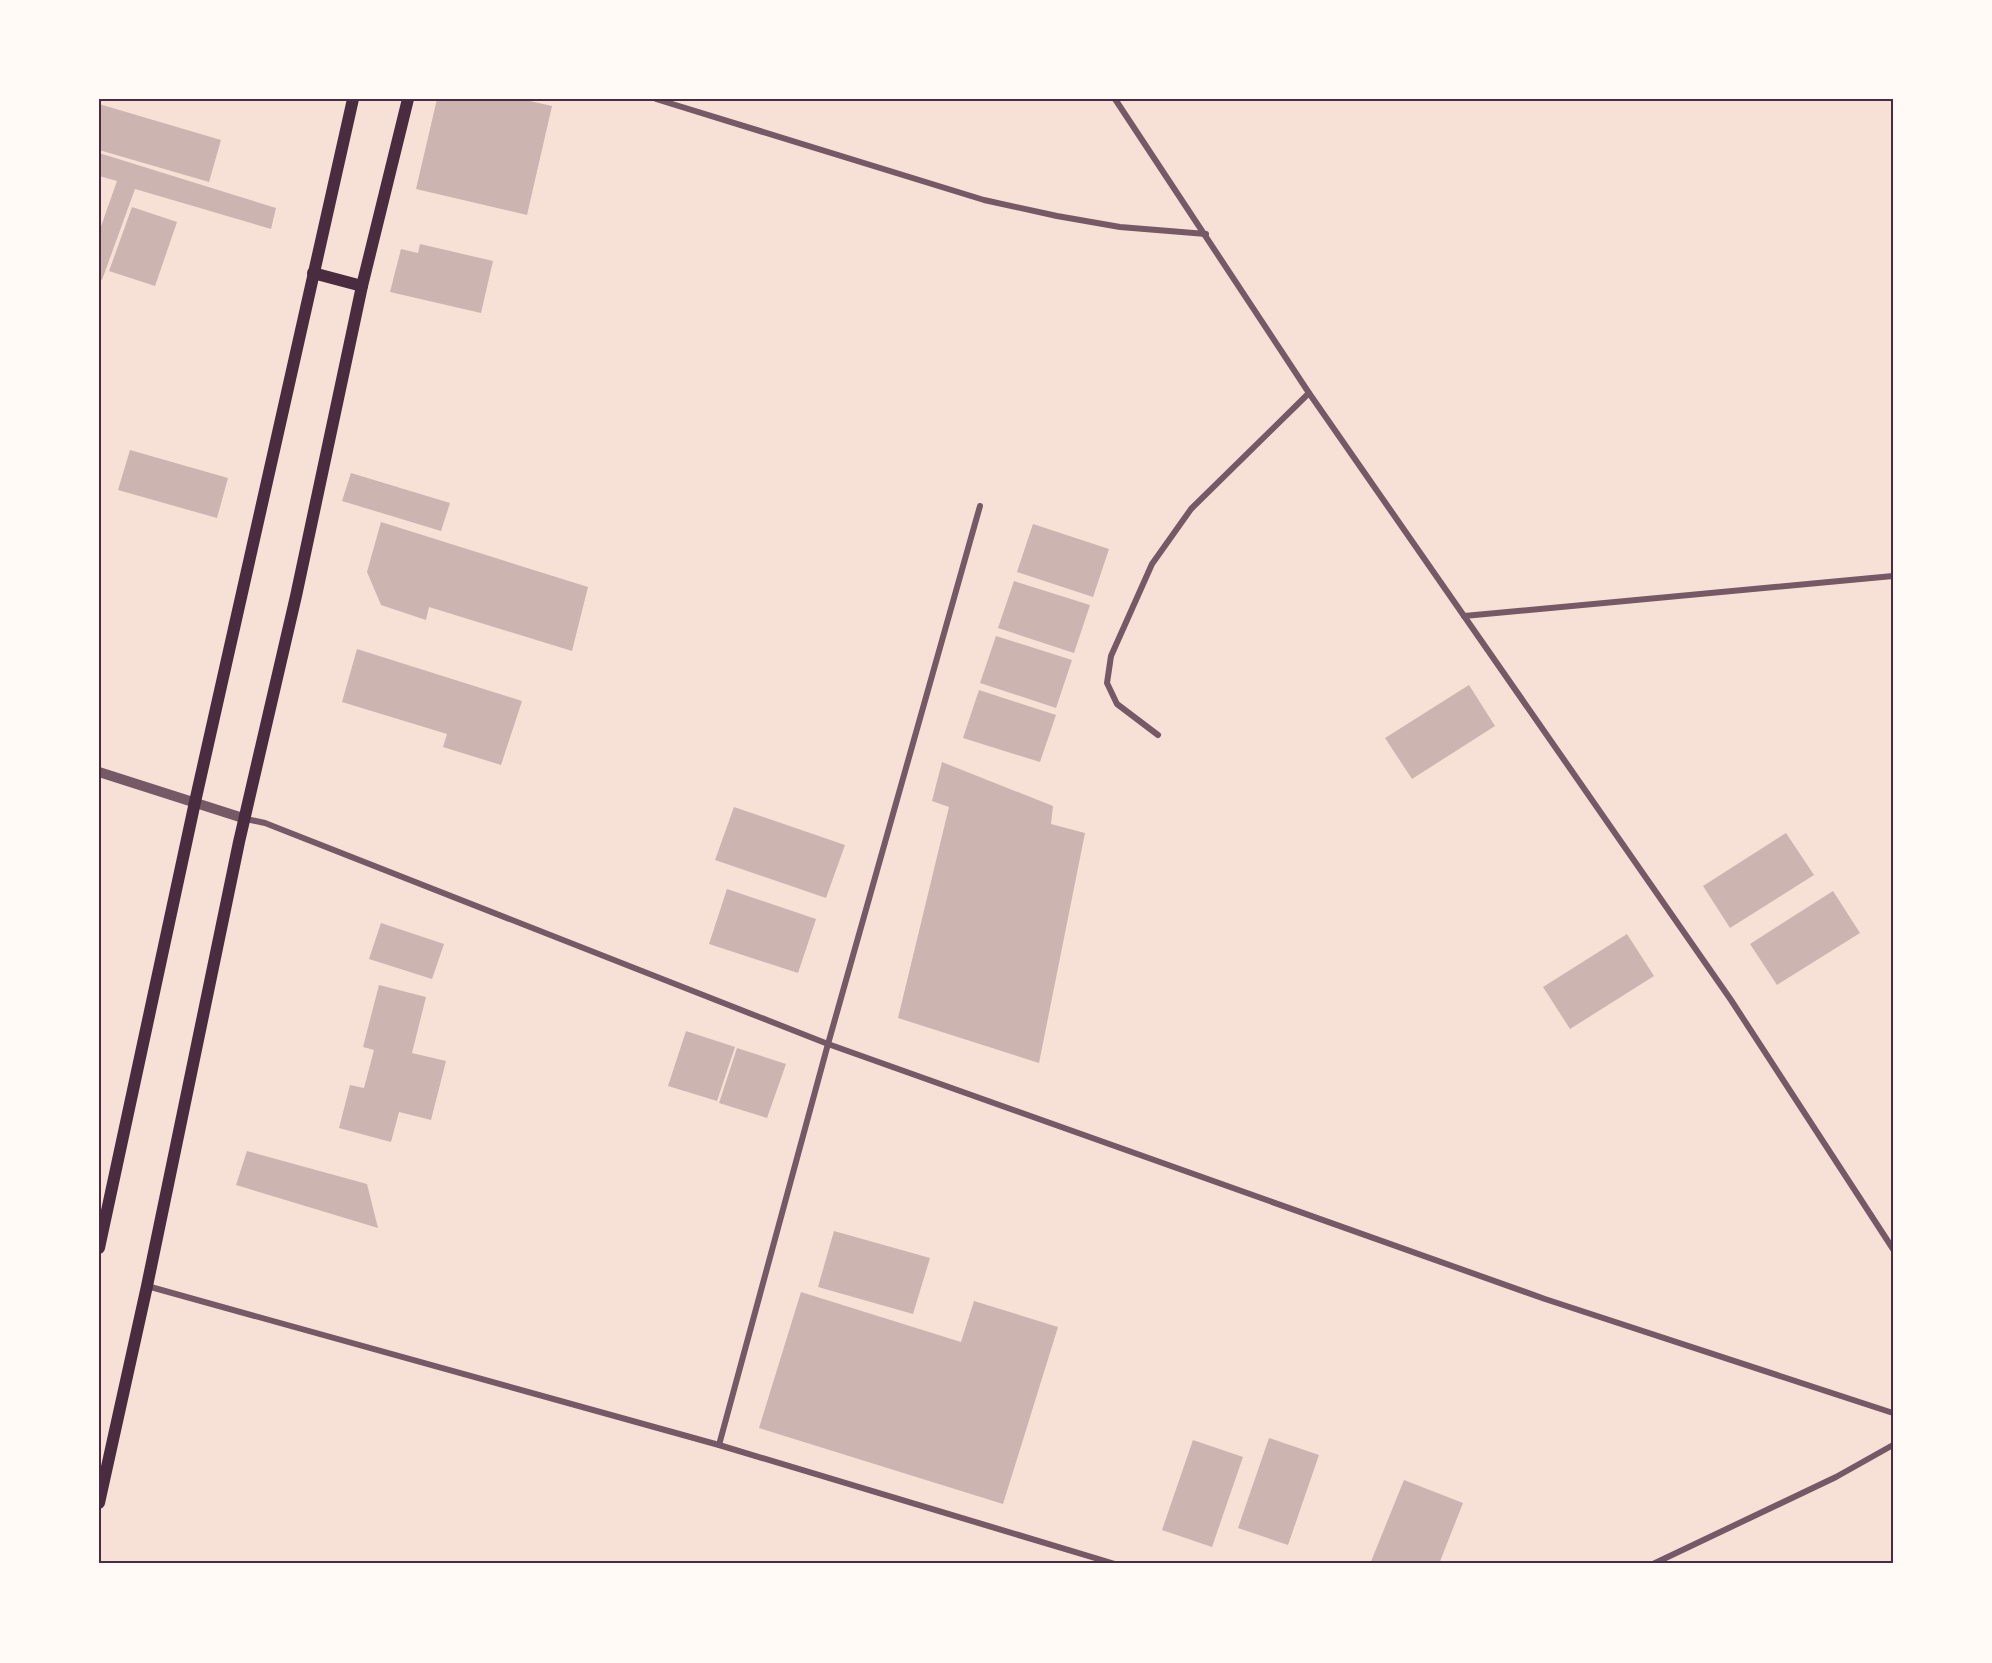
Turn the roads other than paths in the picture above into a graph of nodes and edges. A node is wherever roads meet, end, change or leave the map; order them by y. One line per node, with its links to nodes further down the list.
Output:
1 (353, 99): 6 (main road)
2 (408, 99): 7 (main road)
3 (656, 99): 5 (street)
4 (1115, 99): 5 (street)
5 (1206, 234): 8 (street)
6 (313, 273): 7 (main road); 14 (main road)
7 (362, 285): 15 (main road)
8 (1309, 393): 11 (street); 12 (street)
9 (980, 506): 16 (street)
10 (1893, 576): 11 (street)
11 (1464, 616): 18 (street)
12 (1158, 735)
13 (99, 772): 14 (street)
14 (195, 802): 15 (street); 17 (main road)
15 (246, 819): 16 (street); 19 (main road)
16 (828, 1044): 20 (street); 21 (street)
17 (99, 1248)
18 (1893, 1249)
19 (147, 1286): 21 (street); 23 (main road)
20 (1893, 1413)
21 (719, 1445): 24 (street)
22 (1893, 1445): 25 (street)
23 (99, 1503)
24 (1115, 1564)
25 (1653, 1564)

